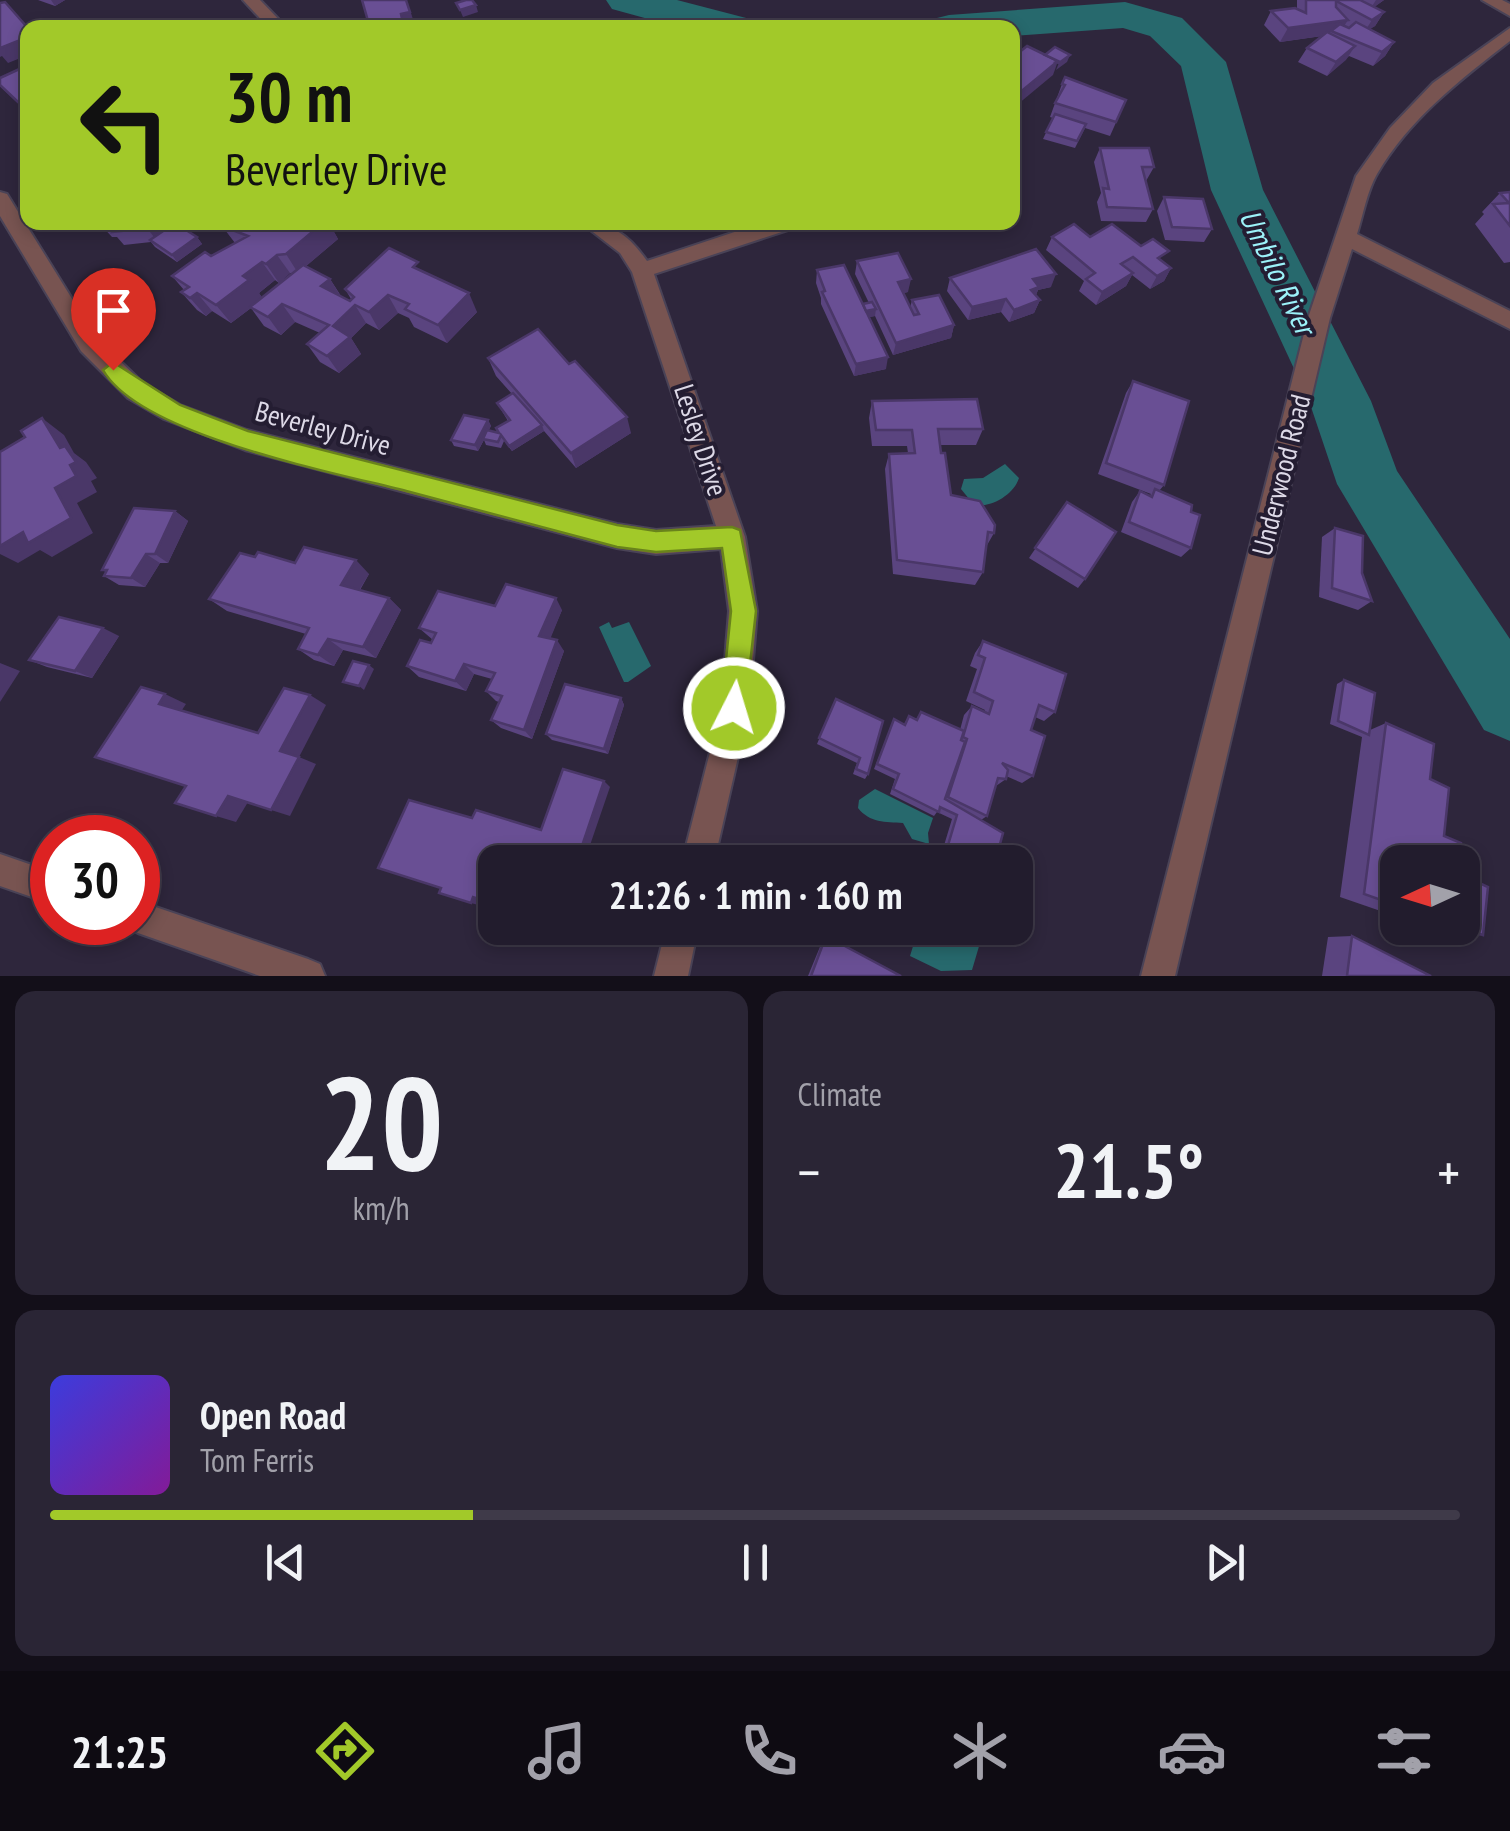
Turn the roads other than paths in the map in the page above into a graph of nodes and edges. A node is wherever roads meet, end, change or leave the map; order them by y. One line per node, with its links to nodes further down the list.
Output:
1 (251, 0): 4 (street)
2 (1490, 0): 3 (street)
3 (1510, 11)
4 (271, 20)
5 (1510, 33): 9 (street, Underwood Road)
6 (0, 199): 12 (street, Beverley Drive)
7 (601, 230): 10 (street, Lesley Drive)
8 (765, 230): 10 (street)
9 (1344, 236): 11 (street); 20 (street, Underwood Road)
10 (642, 270): 12 (street, Lesley Drive)
11 (1510, 321)
12 (732, 537): 13 (street, Lesley Drive)
13 (702, 845)
14 (0, 870): 15 (street)
15 (30, 880)
16 (160, 925): 18 (street)
17 (678, 945): 19 (street)
18 (308, 976)
19 (671, 976)
20 (1158, 976)

